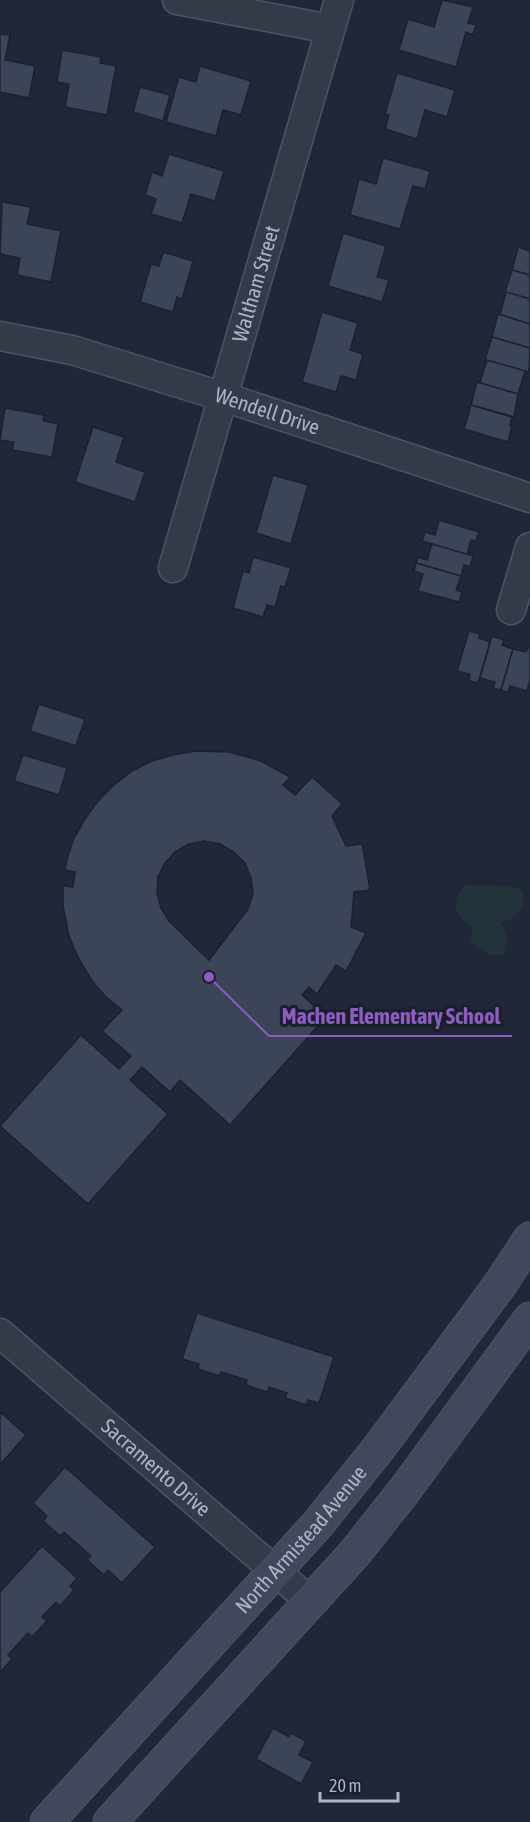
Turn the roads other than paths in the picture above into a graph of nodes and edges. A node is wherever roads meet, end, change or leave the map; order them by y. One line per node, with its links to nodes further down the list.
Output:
1 (177, 0): 3 (street)
2 (339, 0): 3 (street, Waltham Street)
3 (330, 29): 5 (street, Waltham Street)
4 (0, 336): 5 (street, Wendell Drive)
5 (224, 397): 6 (street, Wendell Drive); 8 (street, Waltham Street)
6 (530, 498)
7 (530, 547): 9 (street)
8 (173, 568)
9 (511, 610)
10 (530, 1239): 13 (main road, North Armistead Avenue)
11 (530, 1319): 14 (main road)
12 (0, 1333): 13 (street, Sacramento Drive)
13 (277, 1571): 14 (street, Sacramento Drive); 15 (main road, North Armistead Avenue)
14 (311, 1602): 16 (main road)
15 (46, 1822)
16 (110, 1822)

